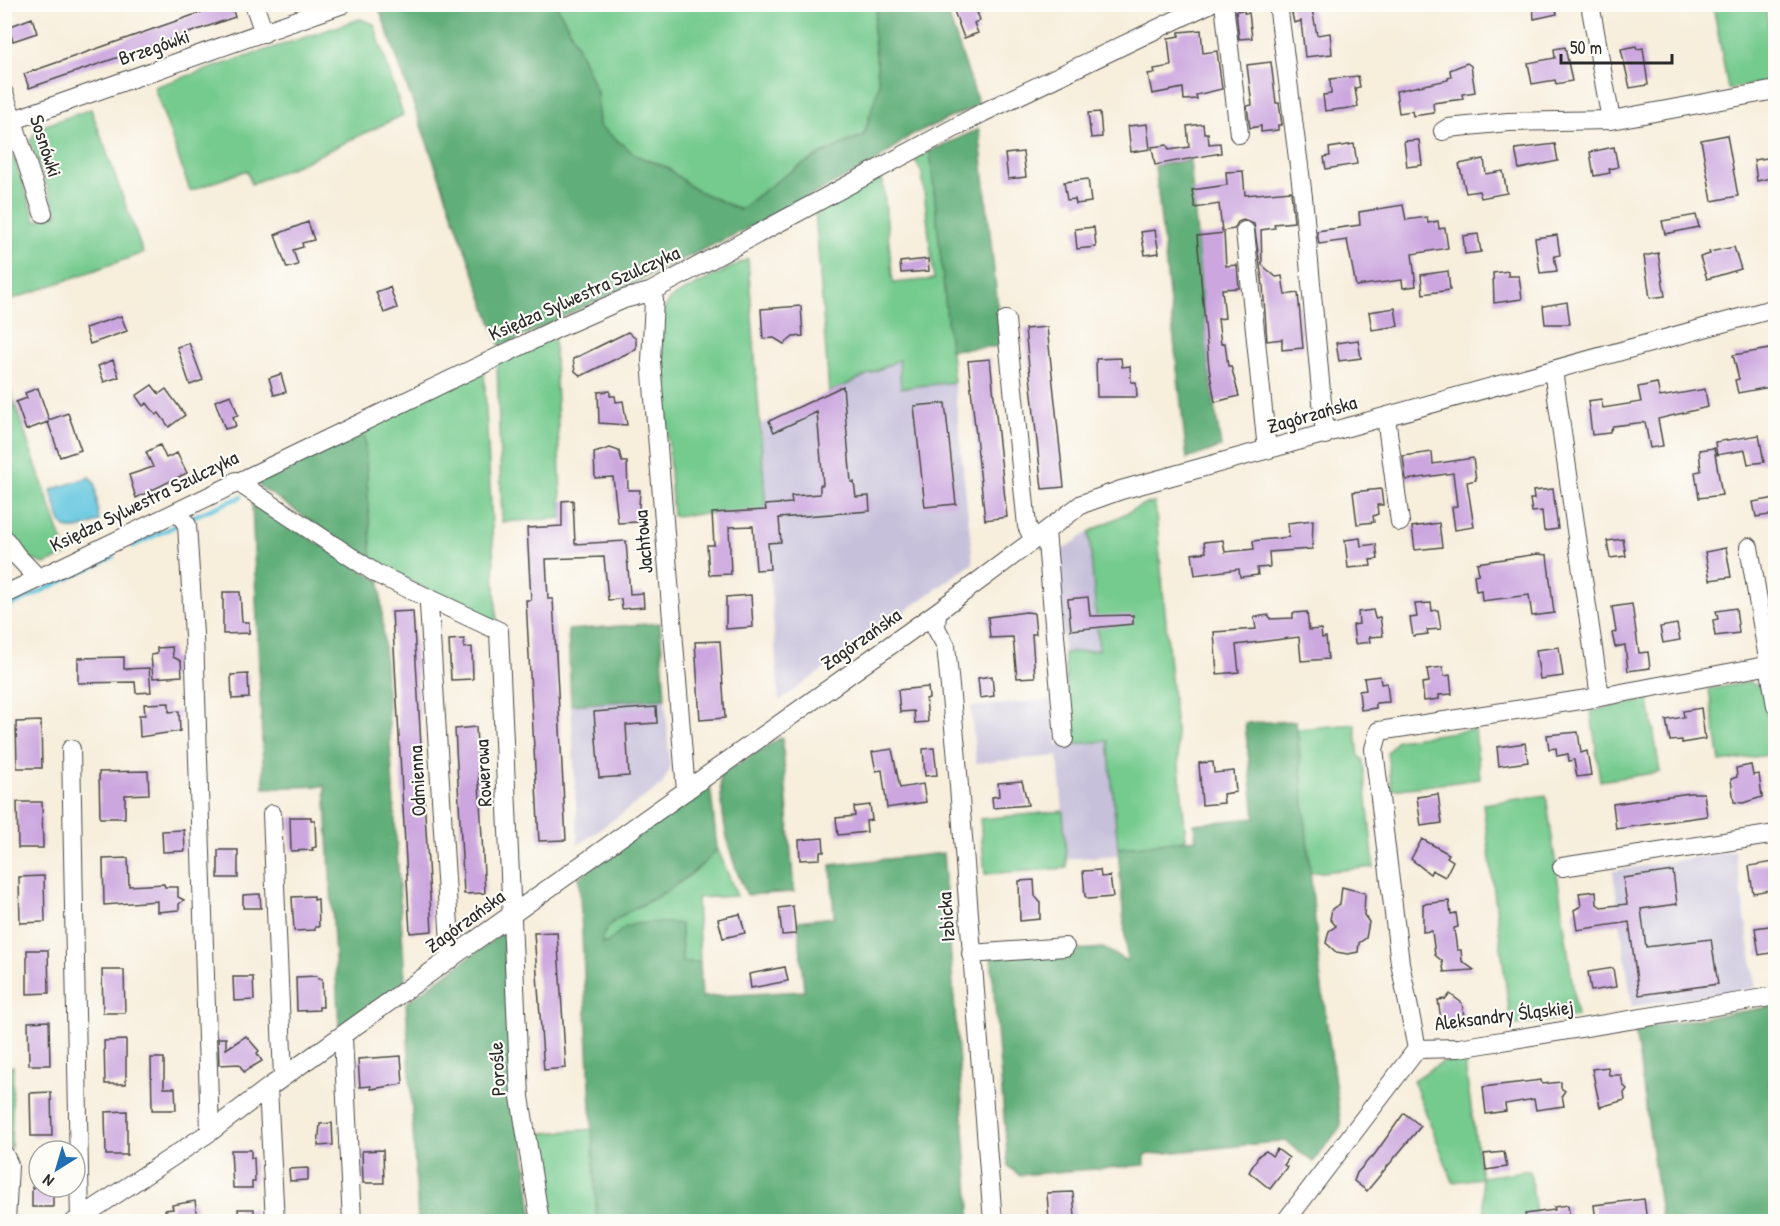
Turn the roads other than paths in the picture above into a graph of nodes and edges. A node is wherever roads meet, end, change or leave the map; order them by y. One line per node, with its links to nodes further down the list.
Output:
1 (254, 4): 7 (street)
2 (343, 4): 7 (street, Brzegówki)
3 (1209, 4): 16 (street, Księdza Sylwestra Szulczyka)
4 (1224, 4): 13 (street)
5 (1278, 4): 21 (street)
6 (1590, 4): 11 (street)
7 (264, 33): 10 (street, Brzegówki)
8 (1776, 90): 11 (street)
9 (4, 93): 10 (street, Sosnówki)
10 (14, 120): 14 (street, Sosnówki)
11 (1611, 120): 12 (street)
12 (1443, 131)
13 (1239, 134)
14 (43, 213)
15 (1245, 231): 22 (street)
16 (650, 292): 23 (street, Księdza Sylwestra Szulczyka); 38 (street, Jachtowa)
17 (1776, 308): 19 (street, Zagórzańska)
18 (1006, 320): 26 (street)
19 (1553, 370): 20 (street, Zagórzańska); 34 (street)
20 (1386, 417): 21 (street, Zagórzańska); 25 (street)
21 (1325, 435): 22 (street, Zagórzańska)
22 (1268, 450): 26 (street, Zagórzańska)
23 (236, 481): 24 (street, Księdza Sylwestra Szulczyka); 31 (street)
24 (178, 512): 29 (street, Księdza Sylwestra Szulczyka); 50 (street)
25 (1401, 522)
26 (1040, 535): 32 (street, Zagórzańska); 36 (street)
27 (4, 538): 29 (street)
28 (1749, 547): 33 (street)
29 (37, 577): 30 (street, Księdza Sylwestra Szulczyka)
30 (4, 595)
31 (431, 600): 42 (street, Rowerowa); 45 (street, Odmienna)
32 (937, 612): 38 (street, Zagórzańska); 44 (street, Izbicka)
33 (1772, 664): 34 (street); 35 (street)
34 (1600, 697): 48 (street)
35 (1776, 706)
36 (1064, 739)
37 (71, 749): 52 (street)
38 (686, 790): 42 (street, Zagórzańska)
39 (272, 814): 49 (street)
40 (1776, 834): 41 (street)
41 (1562, 867)
42 (513, 913): 45 (street, Zagórzańska); 56 (street, Porośle)
43 (1065, 947): 44 (street)
44 (971, 954): 57 (street, Izbicka)
45 (451, 959): 47 (street, Zagórzańska)
46 (1776, 996): 48 (street, Aleksandry Śląskiej)
47 (343, 1037): 49 (street, Zagórzańska); 55 (street)
48 (1417, 1048): 58 (street, Aleksandry Śląskiej)
49 (275, 1082): 50 (street, Zagórzańska); 54 (street)
50 (210, 1132): 52 (street, Zagórzańska)
51 (4, 1154): 53 (street)
52 (78, 1220)
53 (6, 1221)
54 (275, 1221)
55 (352, 1221)
56 (540, 1221)
57 (993, 1221)
58 (1285, 1221)

